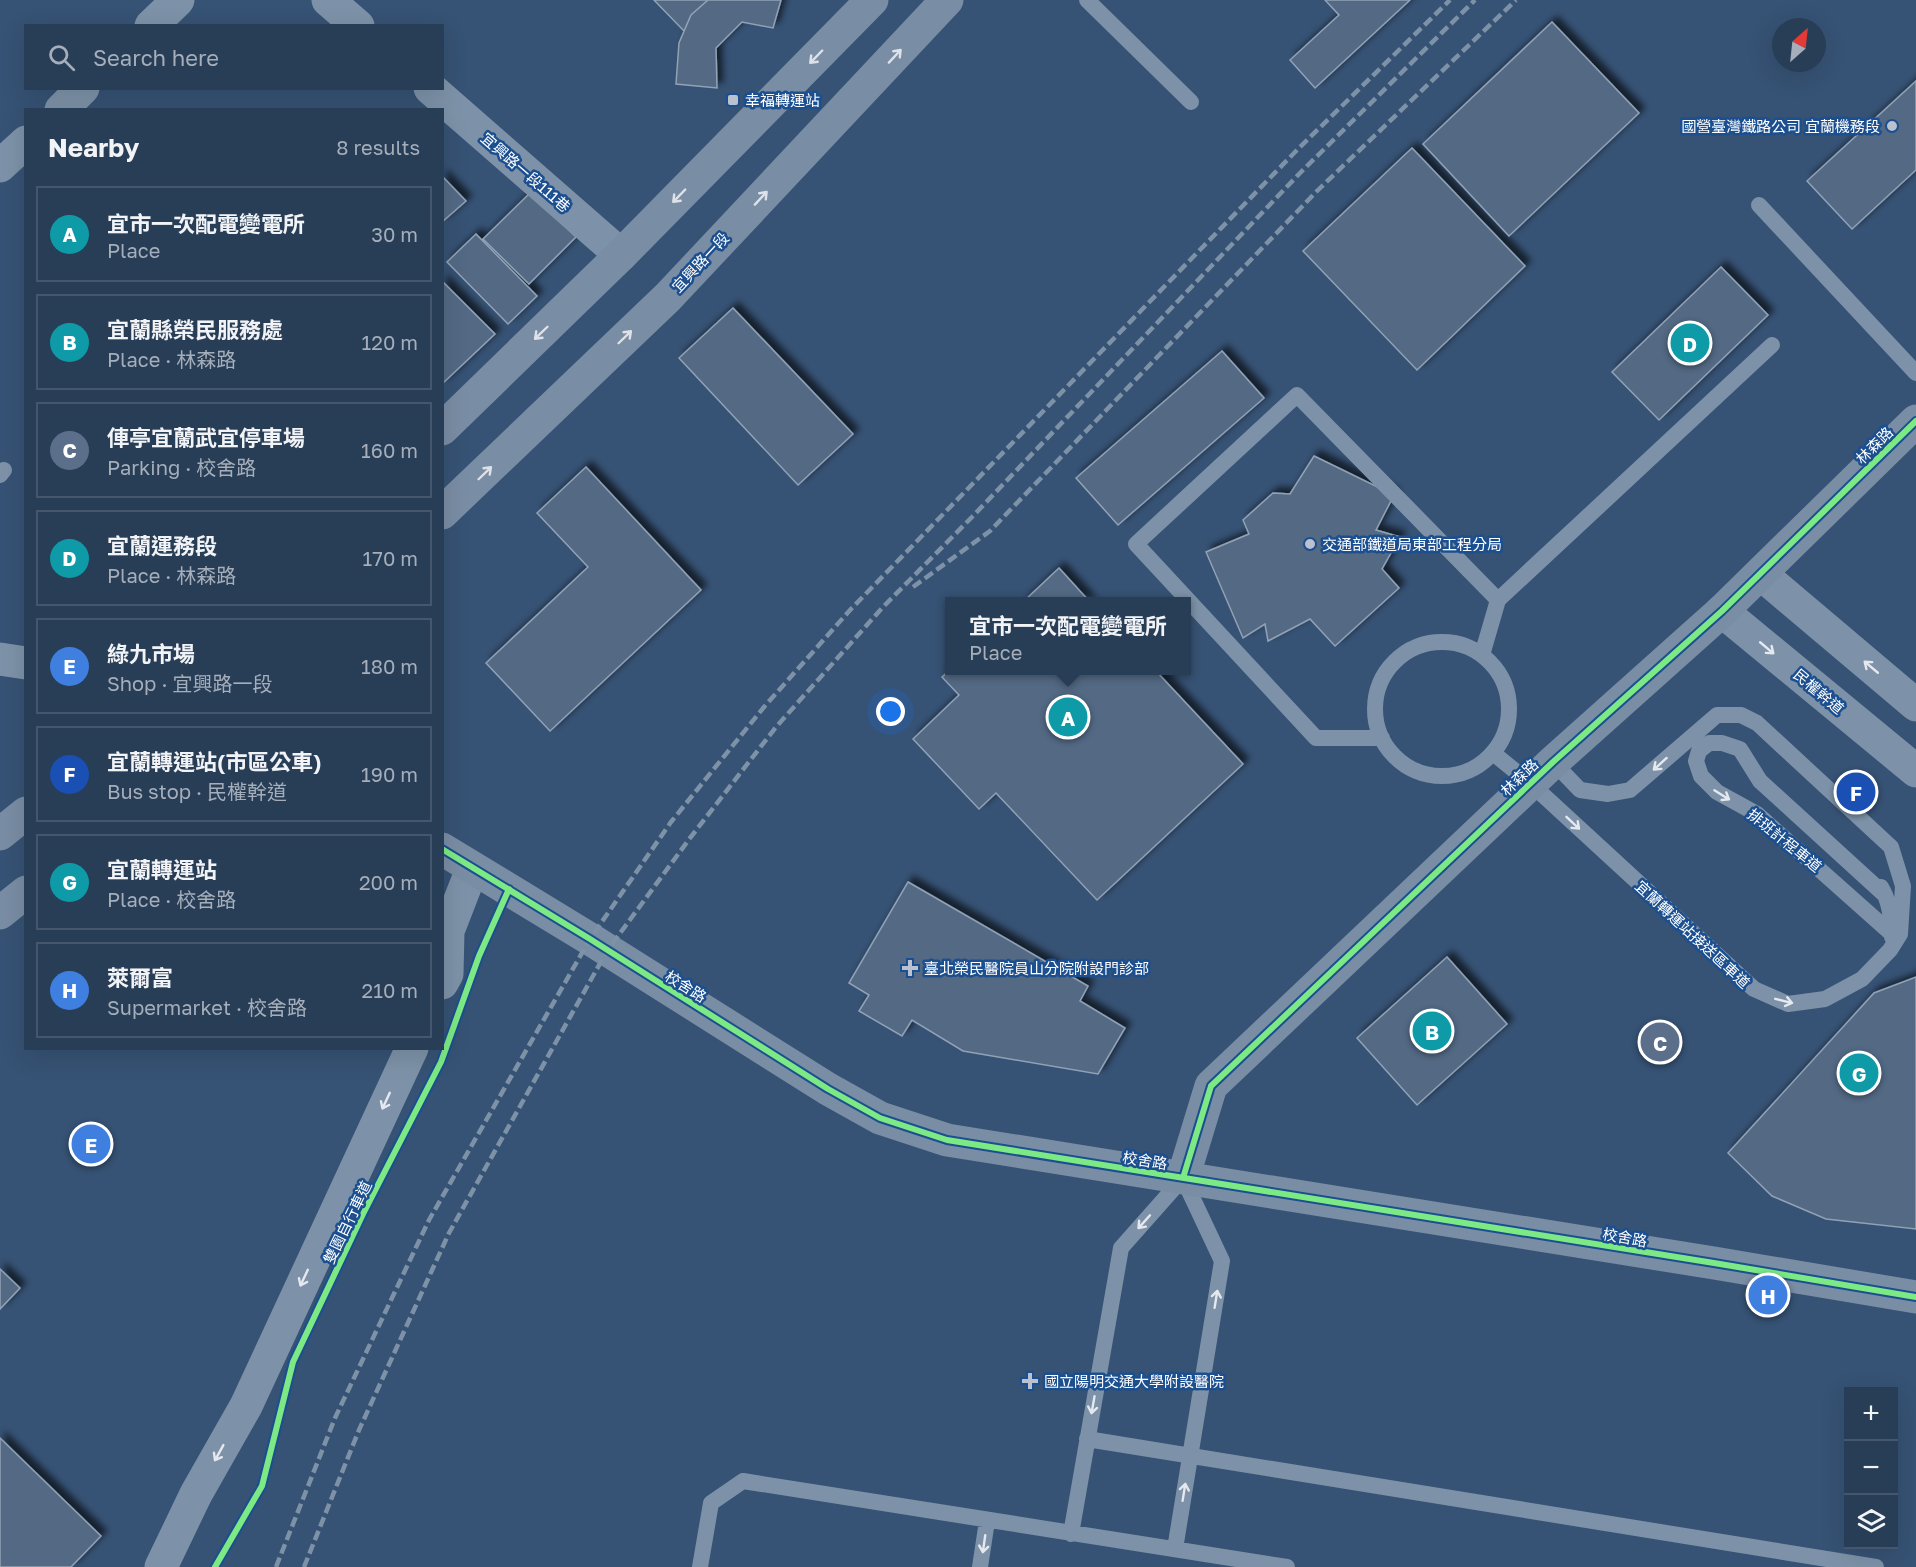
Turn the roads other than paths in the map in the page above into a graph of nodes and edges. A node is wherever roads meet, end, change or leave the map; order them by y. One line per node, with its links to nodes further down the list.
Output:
1 (178, 0): 6 (street)
2 (328, 0): 7 (street)
3 (872, 0): 15 (street, one-way to 15)
4 (947, 0): 20 (street, 宜興路一段, one-way to 4)
5 (1088, 0): 10 (lane)
6 (153, 24)
7 (356, 24)
8 (81, 90): 11 (street)
9 (432, 90): 15 (street, 宜興路一段111巷)
10 (1191, 102)
11 (63, 108)
12 (24, 144): 13 (street)
13 (0, 166)
14 (1759, 205): 17 (lane)
15 (621, 255): 19 (street, one-way to 19)
16 (1772, 345): 23 (lane)
17 (1916, 374)
18 (1916, 421): 21 (street, 林森路)
19 (444, 427)
20 (444, 511)
21 (1761, 574): 25 (street, 林森路); 29 (street, one-way to 21)
22 (1185, 597): 23 (lane)
23 (1498, 600): 26 (lane)
24 (1191, 603): 31 (lane)
25 (1722, 611): 34 (street, 民權幹道, one-way to 34); 35 (street, 林森路)
26 (1482, 655): 31 (lane); 33 (lane)
27 (0, 659): 28 (street)
28 (24, 663)
29 (1916, 705)
30 (1690, 737): 32 (lane); 35 (lane, one-way to 35); 42 (lane)
31 (1382, 738): 33 (lane)
32 (1740, 749): 42 (lane); 42 (lane, 排班計程車道, one-way to 42)
33 (1493, 753): 35 (lane)
34 (1916, 771)
35 (1541, 772): 42 (lane, 宜蘭轉運站接送區車道, one-way to 42); 45 (street, 林森路)
36 (24, 815): 37 (street)
37 (0, 834)
38 (444, 850): 39 (street, 校舍路)
39 (472, 869): 43 (street); 45 (street, 校舍路)
40 (24, 894): 41 (street)
41 (0, 913)
42 (1895, 938)
43 (444, 979)
44 (410, 1050): 53 (street, one-way to 53)
45 (1183, 1178): 46 (street, 校舍路); 47 (lane, one-way to 47); 48 (lane, one-way to 45)
46 (1916, 1297)
47 (1087, 1439): 48 (lane); 50 (lane)
48 (1190, 1457): 51 (lane, one-way to 48); 57 (lane)
49 (987, 1521): 50 (lane); 54 (lane); 55 (lane, one-way to 55)
50 (1071, 1534): 51 (lane)
51 (1175, 1550): 52 (lane)
52 (1246, 1564): 56 (lane)
53 (160, 1567)
54 (700, 1567)
55 (980, 1567)
56 (1287, 1567)
57 (1876, 1567)

